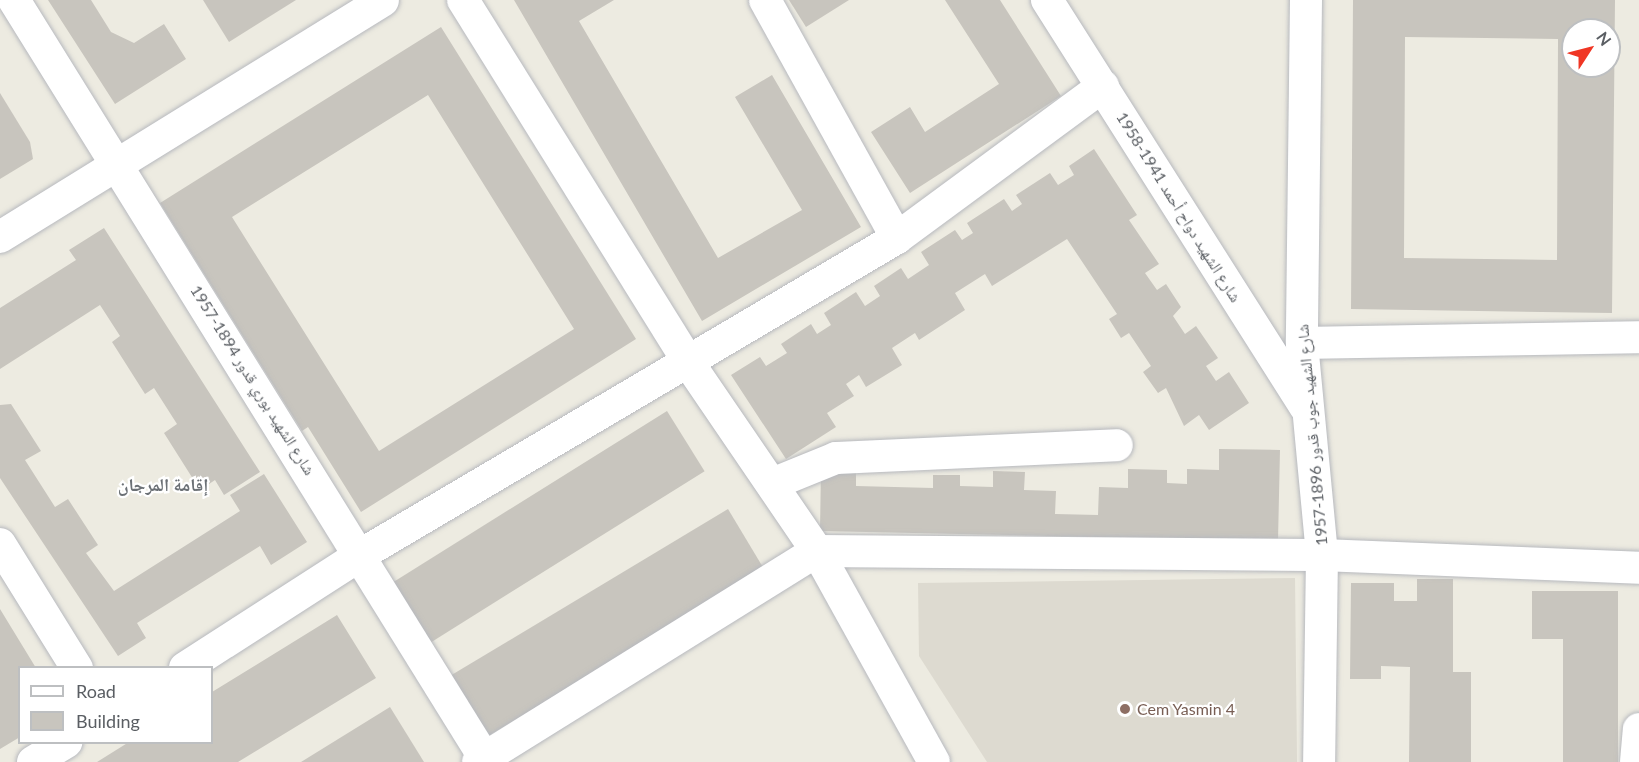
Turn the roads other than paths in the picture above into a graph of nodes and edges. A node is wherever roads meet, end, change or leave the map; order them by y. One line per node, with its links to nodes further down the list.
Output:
1 (14, 0): 8 (street, شارع الشهيد بوري قدور 1894-1957)
2 (383, 0): 8 (street)
3 (463, 0): 13 (street)
4 (765, 0): 10 (street)
5 (1047, 0): 7 (street, شارع الشهيد دواح أحمد 1941-1958)
6 (1306, 0): 12 (street, شارع الشهيد جوب قدور 1896-1957)
7 (1103, 86): 10 (street); 14 (street, شارع الشهيد دواح أحمد 1941-1958)
8 (119, 166): 9 (street); 19 (street, شارع الشهيد بوري قدور 1894-1957)
9 (0, 237)
10 (897, 238): 13 (street)
11 (1639, 337): 12 (street)
12 (1302, 343): 14 (street, شارع الشهيد جوب قدور 1896-1957)
13 (690, 365): 16 (street); 19 (street)
14 (1310, 415): 20 (street, شارع الشهيد جوب قدور 1896-1957)
15 (1117, 445): 16 (street)
16 (772, 484): 18 (street)
17 (0, 544): 22 (street)
18 (817, 551): 20 (street); 26 (street); 28 (street)
19 (362, 555): 23 (street); 26 (street, شارع الشهيد بوري قدور 1894-1957)
20 (1322, 555): 21 (street); 29 (street, شارع الشهيد جوب قدور 1896-1957)
21 (1639, 568)
22 (76, 666)
23 (188, 666)
24 (1639, 729): 30 (street)
25 (63, 744): 27 (street)
26 (483, 761)
27 (33, 762)
28 (934, 762)
29 (1319, 762)
30 (1636, 762)

